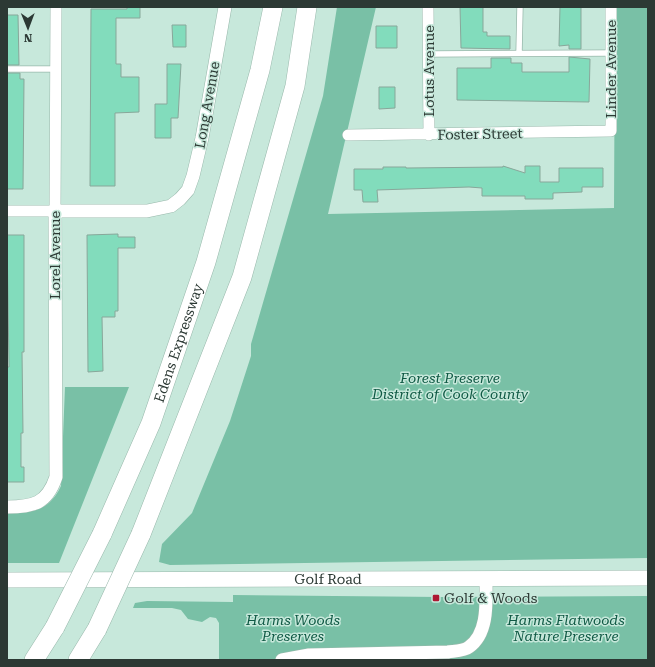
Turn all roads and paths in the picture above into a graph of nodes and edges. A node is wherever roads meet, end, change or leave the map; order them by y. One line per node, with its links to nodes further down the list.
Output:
1 (56, 7): 12 (street, Lorel Avenue)
2 (225, 7): 16 (street, Long Avenue)
3 (273, 7): 23 (highway, Edens Expressway, bridge)
4 (307, 7): 24 (highway, bridge)
5 (428, 7): 10 (street, Lotus Avenue)
6 (520, 7): 8 (lane)
7 (611, 7): 9 (street, Linder Avenue)
8 (519, 53): 9 (lane); 10 (lane)
9 (611, 53): 13 (street, Linder Avenue)
10 (428, 54): 15 (street, Lotus Avenue)
11 (7, 69): 12 (lane)
12 (55, 69): 16 (street, Lorel Avenue)
13 (611, 131): 15 (street, Foster Street)
14 (348, 135): 15 (street, Foster Street)
15 (429, 135)
16 (55, 211): 17 (street); 18 (street, Lorel Avenue)
17 (7, 212)
18 (7, 507)
19 (648, 578): 20 (main road, Golf Road)
20 (486, 579): 21 (main road, Golf Road); 22 (street)
21 (7, 580)
22 (373, 657): 25 (street)
23 (34, 660)
24 (78, 660)
25 (282, 660)

